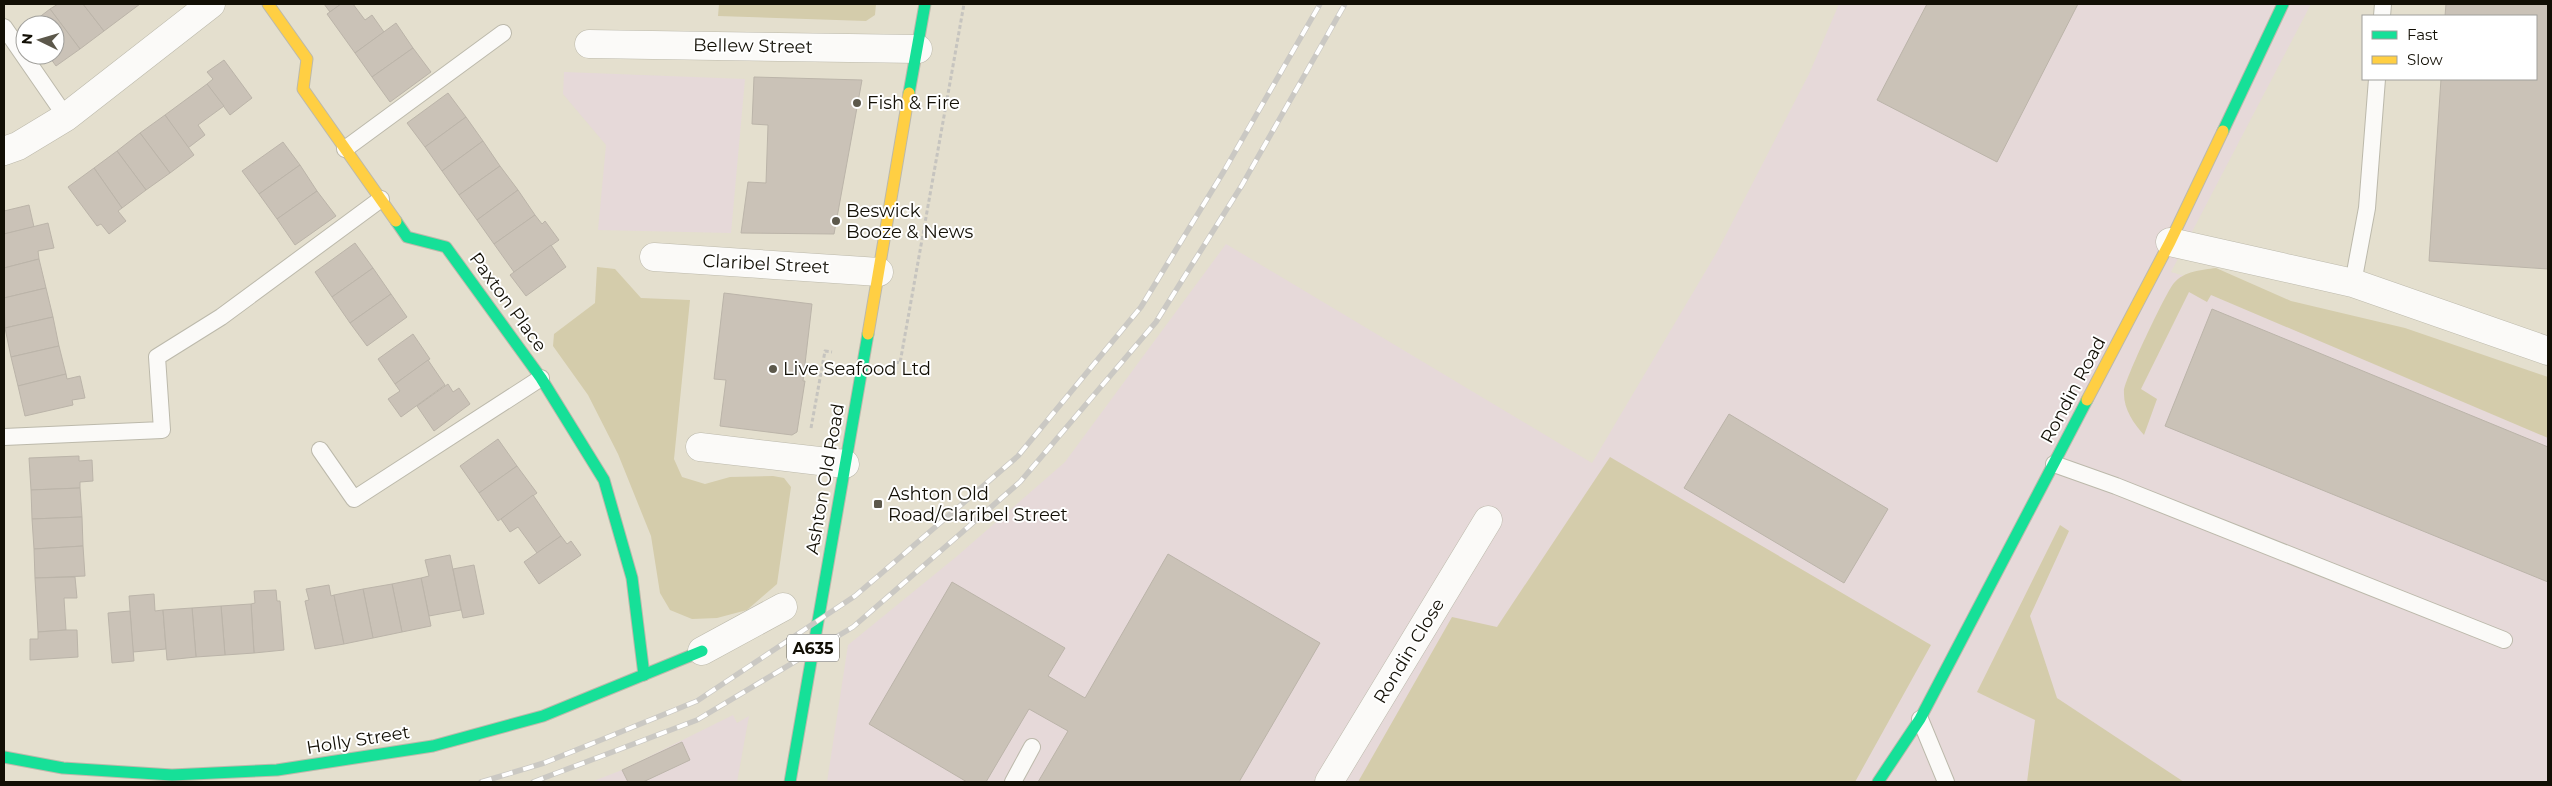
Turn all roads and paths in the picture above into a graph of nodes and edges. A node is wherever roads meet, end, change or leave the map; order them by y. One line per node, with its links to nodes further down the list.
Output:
1 (211, 4): 11 (street)
2 (268, 4): 12 (main road, Paxton Place)
3 (925, 4): 9 (main road, Ashton Old Road / A635)
4 (964, 4): 21 (path)
5 (2283, 4): 15 (main road, Rondin Road)
6 (4, 27): 11 (lane)
7 (503, 33): 12 (lane)
8 (589, 44): 9 (street, Bellew Street)
9 (918, 49): 17 (main road, Ashton Old Road / A635)
10 (2377, 80): 18 (lane)
11 (66, 117): 13 (street)
12 (345, 149): 14 (main road, Paxton Place)
13 (4, 151)
14 (381, 199): 22 (main road, Paxton Place); 24 (lane)
15 (2170, 242): 18 (street); 28 (main road, Rondin Road)
16 (654, 257): 17 (street, Claribel Street)
17 (879, 272): 27 (main road, Ashton Old Road / A635)
18 (2353, 283): 20 (street)
19 (824, 351): 23 (path)
20 (2548, 351)
21 (900, 362)
22 (541, 378): 26 (lane); 33 (main road, Paxton Place)
23 (810, 434)
24 (4, 438)
25 (700, 447): 27 (street)
26 (320, 450)
27 (845, 464): 37 (main road, Ashton Old Road / A635)
28 (2054, 464): 31 (lane); 34 (main road, Rondin Road)
29 (1488, 520): 39 (street, Rondin Close)
30 (783, 607): 32 (street)
31 (2504, 640)
32 (702, 651): 33 (main road, Holly Street)
33 (644, 675): 36 (main road, Holly Street)
34 (1920, 719): 40 (main road, Rondin Road); 41 (lane)
35 (1032, 747): 38 (lane)
36 (4, 758)
37 (790, 782)
38 (1013, 782)
39 (1329, 782)
40 (1878, 782)
41 (1946, 782)

